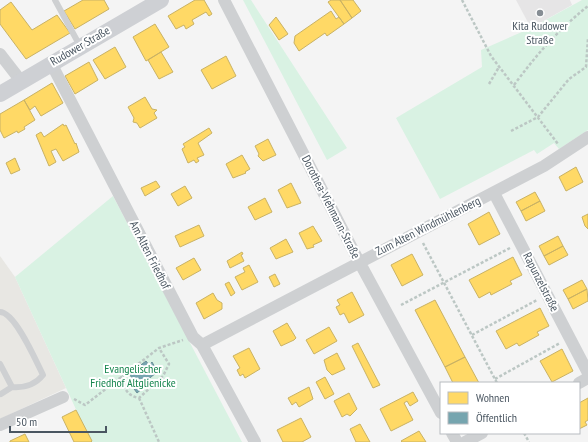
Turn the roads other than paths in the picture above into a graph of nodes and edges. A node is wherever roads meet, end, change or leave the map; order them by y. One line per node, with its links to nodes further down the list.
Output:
1 (55, 0): 4 (lane)
2 (161, 0): 4 (street, Rudower Straße)
3 (224, 0): 11 (street, Dorothea-Viehmann-Straße)
4 (80, 46): 6 (street, Rudower Straße)
5 (0, 54): 7 (street)
6 (51, 64): 7 (street, Rudower Straße); 13 (street, Am Alten Friedhof)
7 (21, 82): 8 (street, Rudower Straße)
8 (0, 94)
9 (588, 137): 10 (street, Zum Alten Windmühlenberg)
10 (494, 193): 11 (street, Zum Alten Windmühlenberg); 15 (street, Rapunzelstraße)
11 (359, 261): 13 (street, Zum Alten Windmühlenberg); 19 (street, Dorothea-Viehmann-Straße)
12 (0, 312): 16 (lane)
13 (202, 345): 22 (street, Am Alten Friedhof)
14 (0, 364): 16 (lane)
15 (588, 373)
16 (12, 387): 17 (lane)
17 (1, 394)
18 (63, 397): 20 (street)
19 (440, 411)
20 (0, 425)
21 (480, 434): 23 (street)
22 (254, 442)
23 (464, 442)

